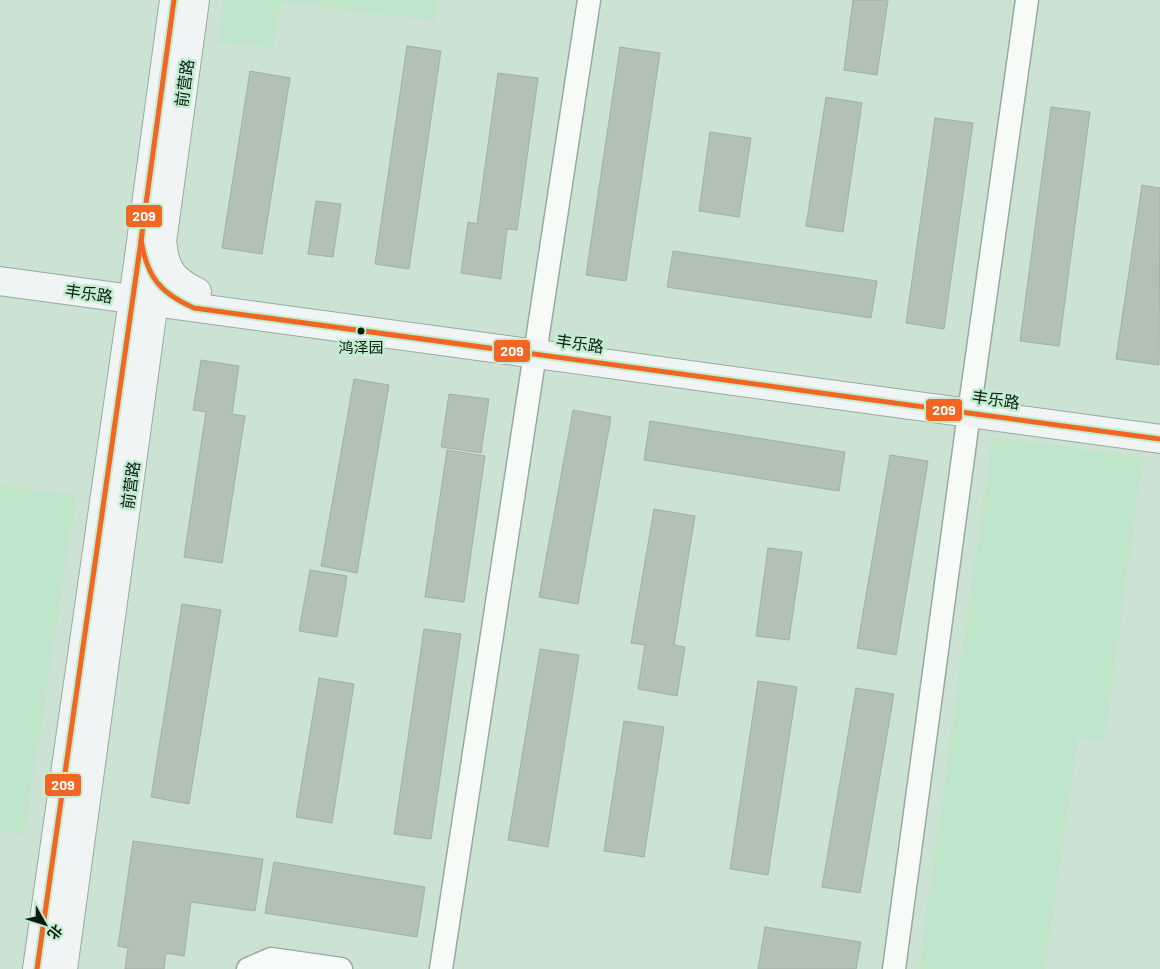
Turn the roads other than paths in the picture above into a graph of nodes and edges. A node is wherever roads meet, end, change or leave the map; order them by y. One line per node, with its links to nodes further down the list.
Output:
1 (174, 0): 5 (street, 前营路)
2 (195, 0): 5 (street, 前营路)
3 (589, 0): 10 (street)
4 (1027, 0): 11 (street)
5 (152, 242): 8 (street, 前营路); 9 (street)
6 (0, 264): 8 (street, 丰乐路)
7 (0, 281): 8 (street, 丰乐路)
8 (149, 290): 9 (street); 14 (street, 前营路); 15 (street, 前营路)
9 (195, 300): 10 (street, 丰乐路)
10 (537, 346): 11 (street, 丰乐路); 18 (street)
11 (970, 404): 12 (street, 丰乐路); 13 (street, 丰乐路); 19 (street)
12 (1160, 421)
13 (1160, 438)
14 (37, 969)
15 (63, 969)
16 (248, 969): 17 (street)
17 (341, 969)
18 (442, 969)
19 (894, 969)

